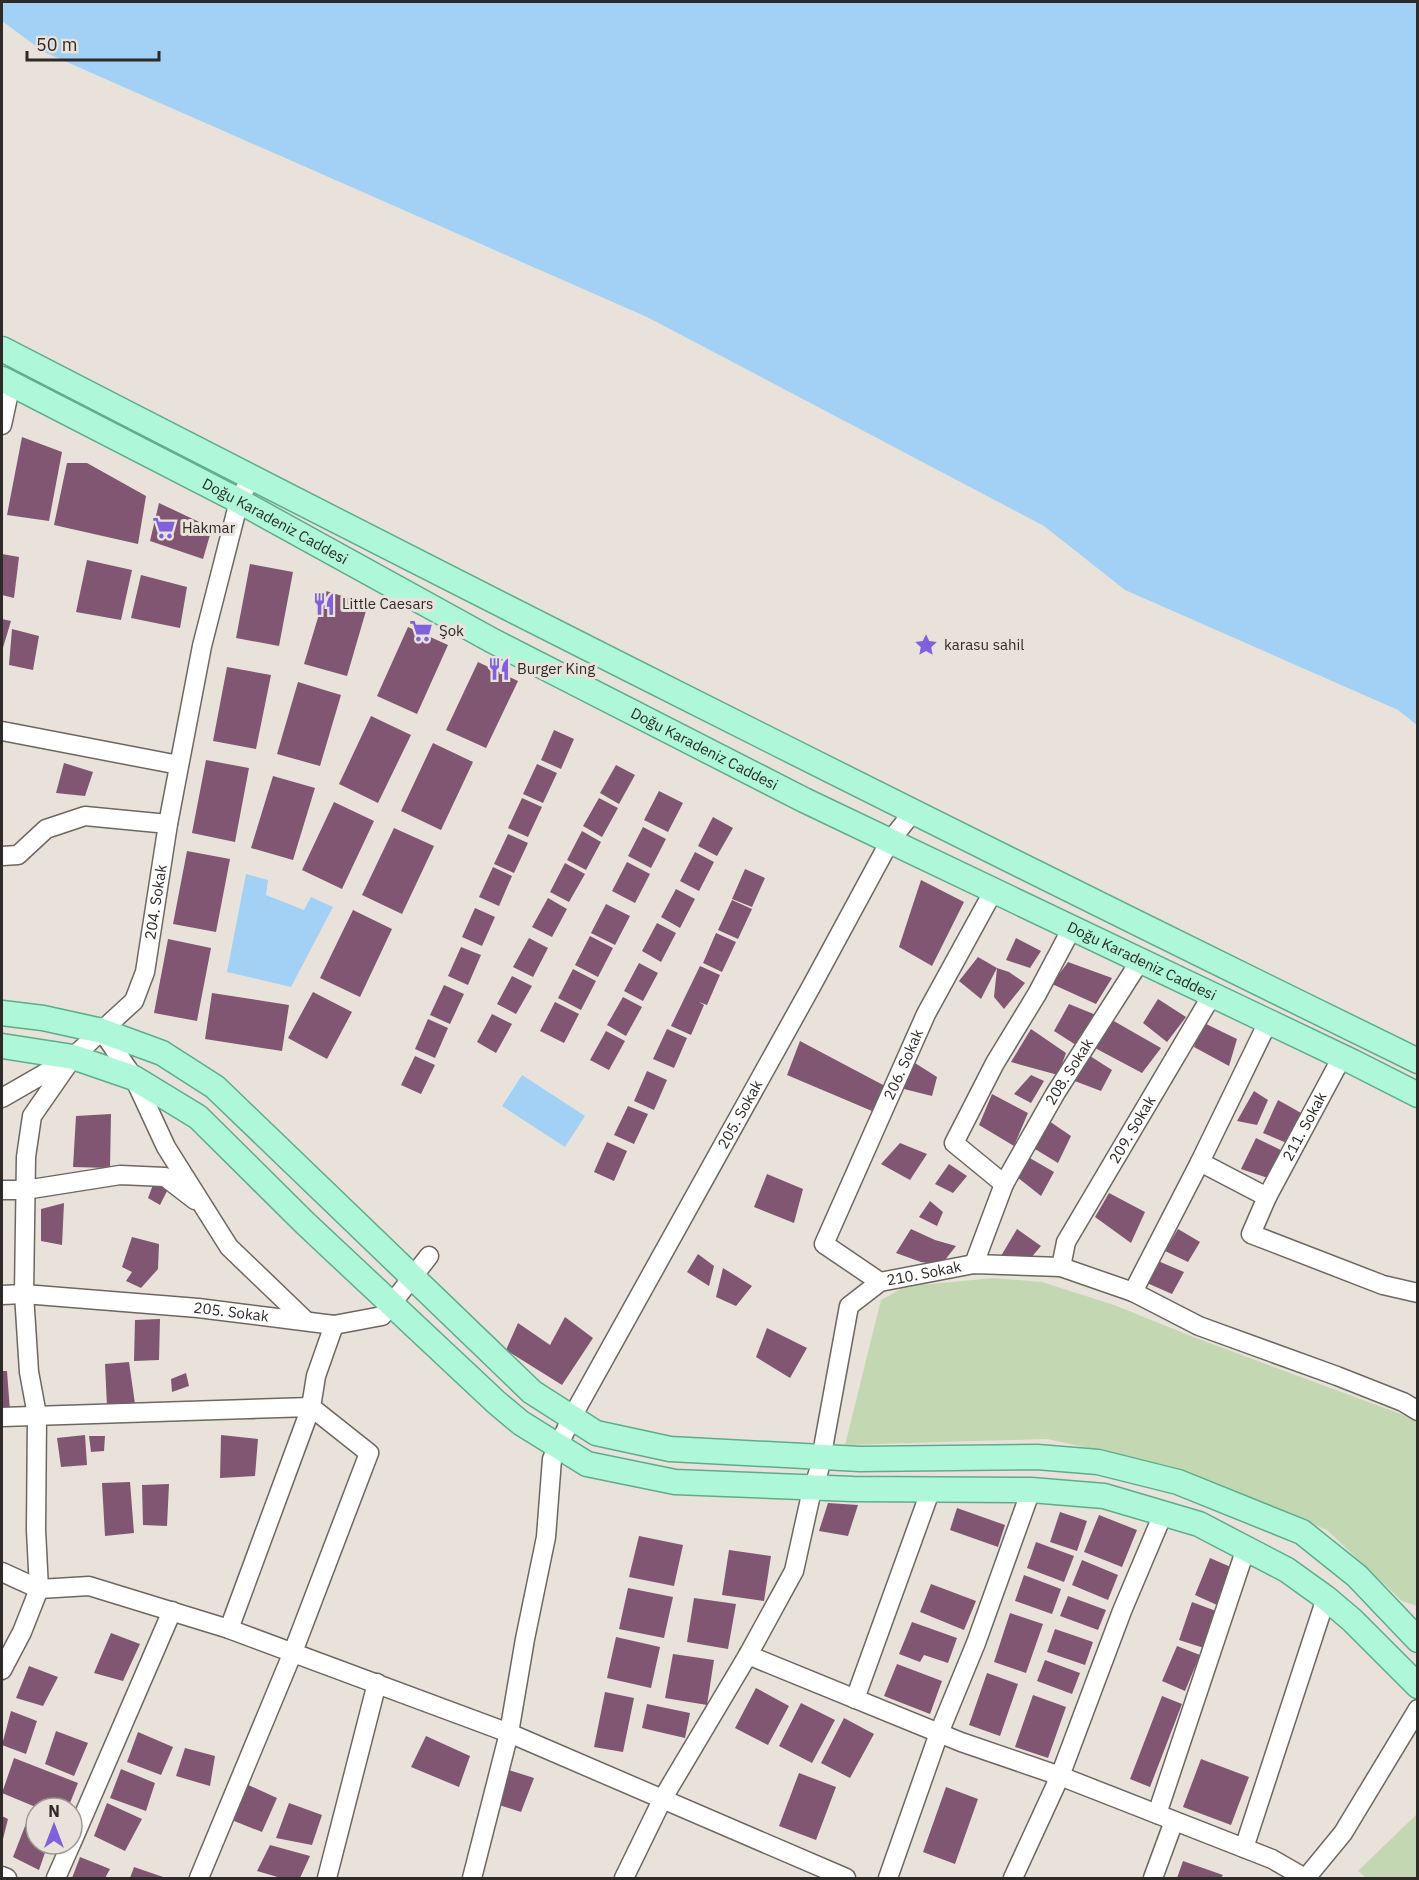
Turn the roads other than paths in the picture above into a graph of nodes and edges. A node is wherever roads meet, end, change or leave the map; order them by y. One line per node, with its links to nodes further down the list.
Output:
1 (2, 349): 4 (main road, Doğu Karadeniz Caddesi)
2 (6, 382): 3 (street); 5 (main road, Doğu Karadeniz Caddesi)
3 (2, 425)
4 (251, 477): 5 (street, 204. Sokak); 8 (main road, Doğu Karadeniz Caddesi)
5 (239, 501): 7 (street, 204. Sokak); 10 (main road, Doğu Karadeniz Caddesi)
6 (2, 731): 7 (street)
7 (179, 765): 9 (street, 204. Sokak)
8 (913, 812): 10 (street, 205. Sokak); 22 (main road, Doğu Karadeniz Caddesi)
9 (168, 824): 11 (street); 18 (street, 204. Sokak)
10 (890, 841): 12 (main road, Doğu Karadeniz Caddesi); 47 (street, 205. Sokak)
11 (2, 856)
12 (994, 890): 13 (main road, Doğu Karadeniz Caddesi); 36 (street, 206. Sokak)
13 (1072, 928): 14 (main road, Doğu Karadeniz Caddesi); 27 (street)
14 (1140, 961): 15 (main road, Doğu Karadeniz Caddesi); 27 (street, 208. Sokak)
15 (1212, 995): 17 (main road, Doğu Karadeniz Caddesi); 34 (street, 209. Sokak)
16 (2, 1013): 18 (main road)
17 (1268, 1022): 21 (main road, Doğu Karadeniz Caddesi); 26 (street)
18 (102, 1031): 20 (street, 204. Sokak); 23 (street); 35 (main road)
19 (2, 1046): 20 (main road)
20 (73, 1057): 23 (main road); 25 (street); 29 (street, 204. Sokak)
21 (1342, 1057): 24 (main road, Doğu Karadeniz Caddesi); 30 (street, 211. Sokak)
22 (1418, 1061)
23 (134, 1077): 31 (street); 41 (main road)
24 (1418, 1095)
25 (2, 1098)
26 (1200, 1162): 30 (street); 37 (street)
27 (1005, 1184): 33 (street, 208. Sokak)
28 (2, 1190): 29 (street)
29 (25, 1190): 31 (street); 39 (street, 204. Sokak)
30 (1267, 1197): 38 (street, 211. Sokak)
31 (203, 1207): 42 (street)
32 (429, 1257): 35 (street, 205. Sokak)
33 (974, 1264): 34 (street, 210. Sokak); 36 (street, 210. Sokak)
34 (1061, 1267): 37 (street, 210. Sokak)
35 (413, 1277): 41 (street, 205. Sokak); 47 (main road)
36 (880, 1282): 50 (street, 210. Sokak)
37 (1133, 1292): 45 (street, 210. Sokak)
38 (1418, 1293)
39 (24, 1294): 40 (street, 205. Sokak); 42 (street, 205. Sokak); 46 (street, 204. Sokak)
40 (2, 1295)
41 (391, 1304): 43 (street, 205. Sokak); 49 (main road)
42 (305, 1320): 43 (street, 205. Sokak)
43 (334, 1325): 44 (street)
44 (311, 1407): 46 (street); 59 (street); 61 (street)
45 (1418, 1411)
46 (37, 1415): 48 (street); 56 (street, 204. Sokak)
47 (572, 1417): 49 (street, 205. Sokak); 50 (main road)
48 (2, 1418)
49 (558, 1446): 50 (main road); 68 (street, 205. Sokak)
50 (818, 1471): 51 (main road); 60 (main road); 62 (street, 210. Sokak)
51 (931, 1489): 52 (main road); 66 (street)
52 (1031, 1490): 53 (main road); 69 (street)
53 (1164, 1514): 54 (main road); 70 (street)
54 (1246, 1548): 57 (main road); 73 (street)
55 (2, 1572): 56 (street)
56 (39, 1589): 58 (street); 63 (street)
57 (1326, 1598): 65 (main road); 74 (street)
58 (171, 1611): 59 (street); 72 (street)
59 (229, 1629): 61 (street)
60 (1418, 1640)
61 (293, 1652): 64 (street); 80 (street)
62 (748, 1654): 66 (street); 71 (street, 210. Sokak)
63 (2, 1670)
64 (377, 1683): 68 (street); 81 (street)
65 (1418, 1686)
66 (855, 1699): 69 (street)
67 (1418, 1709): 88 (street)
68 (509, 1733): 71 (street); 82 (street, 205. Sokak)
69 (939, 1733): 70 (street); 85 (street)
70 (1060, 1776): 73 (street); 86 (street)
71 (663, 1798): 76 (street); 83 (street, 210. Sokak)
72 (84, 1815)
73 (1166, 1818): 74 (street); 87 (street)
74 (1244, 1848): 88 (street)
75 (66, 1856): 79 (street)
76 (817, 1873): 84 (street)
77 (2, 1876): 78 (street)
78 (7, 1878)
79 (56, 1878)
80 (200, 1878)
81 (327, 1878)
82 (472, 1878)
83 (624, 1878)
84 (846, 1878)
85 (888, 1878)
86 (1013, 1878)
87 (1153, 1878)
88 (1306, 1878)

